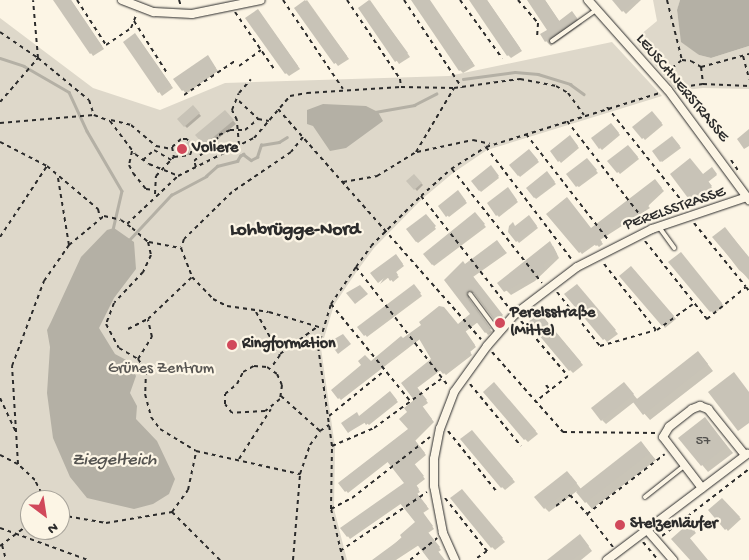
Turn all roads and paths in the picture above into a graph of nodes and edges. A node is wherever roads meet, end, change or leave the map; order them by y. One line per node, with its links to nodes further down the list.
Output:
1 (33, 0): 22 (path)
2 (77, 0): 15 (path)
3 (122, 0): 13 (street)
4 (261, 0): 12 (street)
5 (283, 0): 37 (path)
6 (347, 0): 34 (path)
7 (404, 0): 36 (path)
8 (460, 0): 23 (path)
9 (518, 0): 17 (path)
10 (588, 0): 14 (street, LEUSCHNERSTRASSE)
11 (667, 0): 24 (path)
12 (231, 6): 13 (street); 19 (path)
13 (139, 7): 15 (path)
14 (596, 10): 18 (lane); 38 (street, LEUSCHNERSTRASSE)
15 (134, 21): 29 (path)
16 (0, 32): 22 (path)
17 (537, 36)
18 (552, 42)
19 (261, 50): 26 (path); 28 (path)
20 (748, 54): 21 (path)
21 (743, 56): 27 (path); 30 (path)
22 (38, 58): 41 (path); 44 (path)
23 (502, 58)
24 (682, 60): 27 (path); 38 (path)
25 (235, 61): 39 (path)
26 (239, 66)
27 (701, 67): 32 (path)
28 (274, 68)
29 (167, 73)
30 (749, 79)
31 (251, 80): 40 (path)
32 (703, 84): 33 (path); 38 (path)
33 (749, 86)
34 (400, 87): 35 (path); 37 (path)
35 (454, 88): 36 (path); 66 (path)
36 (462, 88): 45 (path)
37 (343, 89): 43 (path)
38 (672, 89): 42 (path); 80 (street, LEUSCHNERSTRASSE)
39 (184, 95)
40 (238, 100): 46 (path); 51 (path)
41 (0, 102)
42 (607, 107): 45 (path); 81 (path)
43 (278, 110): 49 (path); 53 (path)
44 (94, 115): 47 (path); 50 (path)
45 (584, 115): 48 (path)
46 (258, 118): 49 (path); 51 (path)
47 (110, 120): 57 (path); 63 (path)
48 (566, 120): 52 (path); 84 (path)
49 (269, 122): 59 (path)
50 (0, 124)
51 (238, 129): 54 (path); 59 (path)
52 (525, 134): 56 (path); 90 (path)
53 (303, 137): 76 (path); 91 (path)
54 (216, 141): 61 (path); 65 (path)
55 (0, 142): 70 (path)
56 (493, 144): 60 (path); 66 (path)
57 (156, 146): 62 (path); 64 (path)
58 (192, 146): 61 (path); 62 (path); 67 (path)
59 (239, 146): 65 (path)
60 (486, 147): 73 (path); 95 (path)
61 (205, 148): 71 (path)
62 (172, 149): 67 (path)
63 (132, 150): 68 (path); 77 (path)
64 (154, 150): 68 (path); 69 (path)
65 (226, 152): 71 (path)
66 (416, 152): 76 (path)
67 (174, 157): 69 (path)
68 (143, 160): 72 (path)
69 (171, 160): 72 (path)
70 (47, 166): 75 (path); 87 (path)
71 (196, 167): 74 (path)
72 (163, 169): 74 (path); 77 (path)
73 (451, 169): 79 (path); 97 (path)
74 (178, 176): 78 (path)
75 (58, 177): 82 (path); 89 (path)
76 (343, 182): 85 (path)
77 (154, 190): 78 (path)
78 (155, 195): 83 (path)
79 (420, 196): 85 (path); 104 (path)
80 (748, 198): 81 (street, PERELSSTRASSE)
81 (692, 217): 84 (street, PERELSSTRASSE); 98 (path)
82 (100, 218): 83 (path); 89 (path)
83 (127, 225): 88 (path)
84 (655, 228): 86 (street, PERELSSTRASSE); 92 (lane)
85 (386, 230): 94 (path); 111 (path)
86 (641, 235): 90 (street, PERELSSTRASSE); 102 (path)
87 (0, 237)
88 (148, 242): 91 (path); 113 (path)
89 (69, 245): 131 (path)
90 (613, 247): 93 (street, PERELSSTRASSE)
91 (181, 248): 96 (path)
92 (674, 248)
93 (598, 256): 95 (street, PERELSSTRASSE); 109 (path)
94 (356, 267): 101 (path); 117 (path)
95 (577, 267): 97 (street, PERELSSTRASSE)
96 (192, 277): 103 (path); 105 (path)
97 (549, 287): 104 (street, PERELSSTRASSE); 109 (path)
98 (746, 288): 99 (path); 102 (path)
99 (749, 291)
100 (470, 294): 110 (lane)
101 (331, 304): 107 (path); 115 (path)
102 (693, 304): 109 (path)
103 (256, 311): 106 (path); 112 (path)
104 (514, 315): 110 (street, PERELSSTRASSE); 119 (path)
105 (148, 319): 108 (path); 113 (path)
106 (317, 327): 107 (path); 112 (path)
107 (322, 328): 126 (path)
108 (128, 329)
109 (656, 330)
110 (499, 332): 111 (street, PERELSSTRASSE)
111 (487, 346): 116 (street, PERELSSTRASSE); 124 (path)
112 (280, 355): 114 (path)
113 (138, 359): 135 (path)
114 (271, 368): 121 (path); 125 (path)
115 (383, 372): 123 (path); 126 (path)
116 (465, 377): 120 (street, PERELSSTRASSE); 133 (path)
117 (441, 379): 120 (path); 123 (path)
118 (546, 385): 119 (path)
119 (550, 390): 124 (path)
120 (454, 392): 128 (street, PERELSSTRASSE)
121 (281, 396): 125 (path); 129 (path)
122 (0, 398): 131 (path)
123 (411, 402): 132 (path)
124 (535, 402): 130 (path)
125 (271, 408): 138 (path)
126 (328, 416): 127 (path)
127 (330, 425): 129 (path); 132 (path)
128 (441, 426): 143 (street, PERELSSTRASSE); 146 (path); 149 (path)
129 (320, 431): 142 (path)
130 (664, 433): 134 (street); 136 (street)
131 (18, 436): 139 (path)
132 (332, 446): 149 (path)
133 (521, 446)
134 (671, 450): 140 (street); 151 (path)
135 (196, 451): 138 (path); 150 (path)
136 (747, 454): 144 (street)
137 (0, 455): 139 (path)
138 (239, 459): 142 (path)
139 (18, 464): 145 (path)
140 (684, 466): 144 (street); 147 (lane)
141 (749, 468): 159 (path)
142 (300, 474): 167 (path)
143 (434, 485): 156 (street, PERELSSTRASSE); 162 (path); 171 (path)
144 (702, 488): 155 (street)
145 (40, 490)
146 (497, 492)
147 (645, 497)
148 (556, 506): 151 (path)
149 (331, 509): 162 (path)
150 (172, 512): 152 (path); 166 (path)
151 (587, 514): 163 (path)
152 (70, 517)
153 (0, 528): 157 (path)
154 (20, 530): 157 (path)
155 (647, 530): 158 (street); 159 (street)
156 (444, 533): 169 (path); 170 (street, PERELSSTRASSE)
157 (14, 534): 160 (path); 165 (path)
158 (638, 536): 161 (path); 163 (street)
159 (656, 540): 161 (path); 174 (street)
160 (1, 545): 164 (path)
161 (647, 547): 173 (path)
162 (340, 551): 168 (path)
163 (616, 553): 172 (street)
164 (6, 560)
165 (88, 560)
166 (220, 560)
167 (293, 560)
168 (343, 560)
169 (410, 560)
170 (455, 560)
171 (474, 560)
172 (607, 560)
173 (658, 560)
174 (673, 560)

